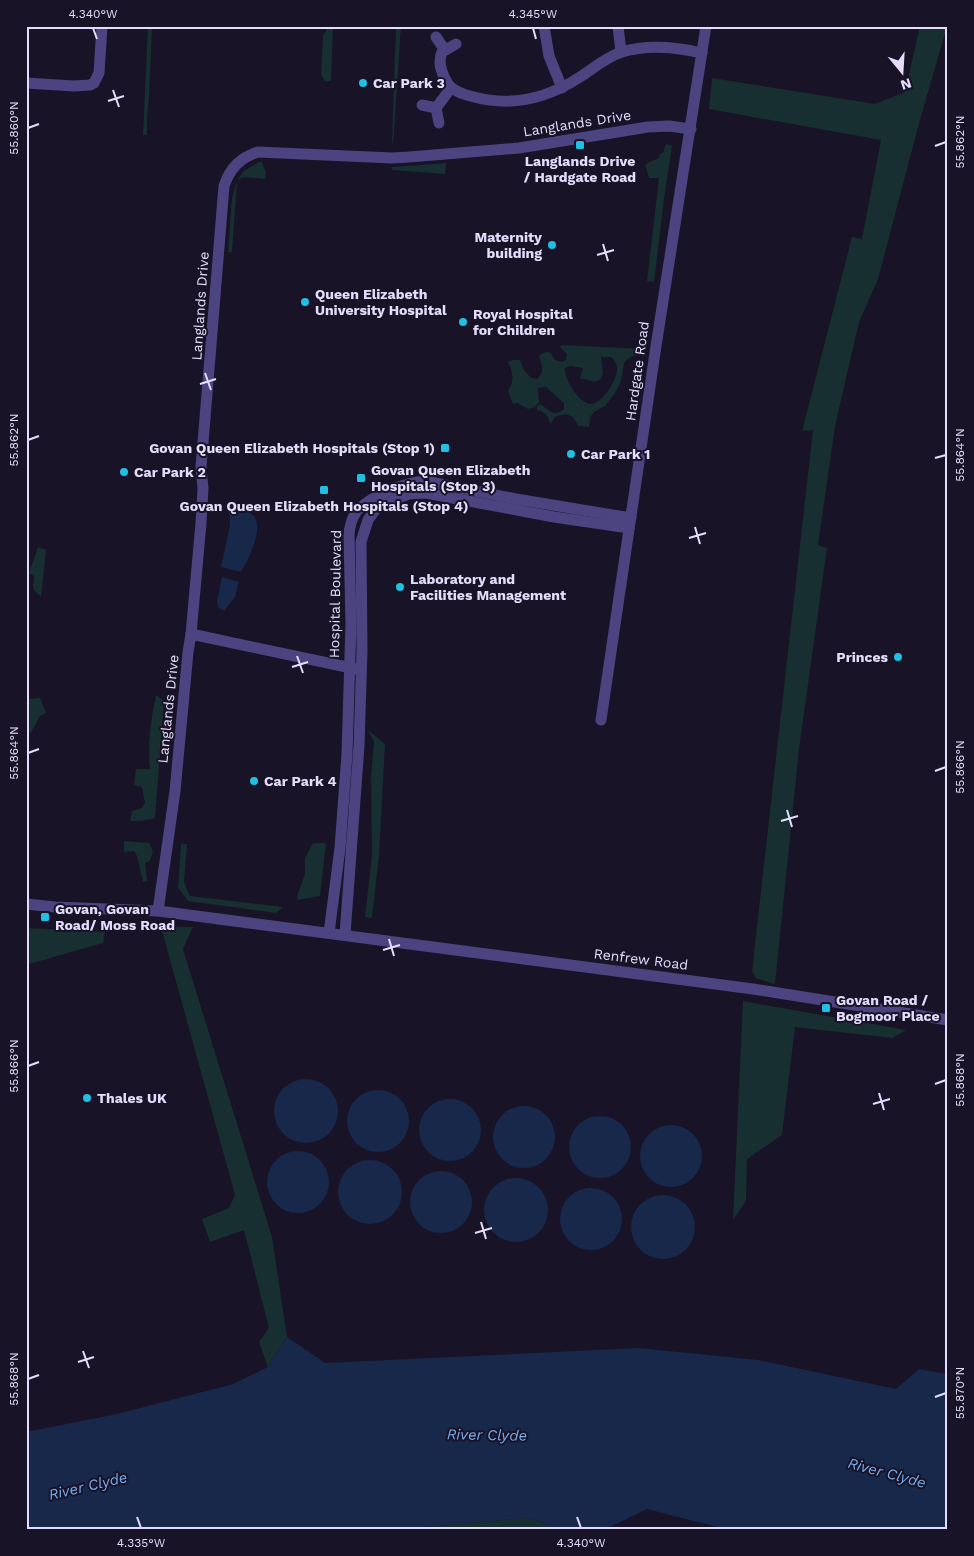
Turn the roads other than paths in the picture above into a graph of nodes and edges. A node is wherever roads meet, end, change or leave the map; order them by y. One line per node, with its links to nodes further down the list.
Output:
1 (102, 26): 10 (street)
2 (544, 26): 12 (street)
3 (618, 26): 8 (street)
4 (706, 26): 9 (street, Hardgate Road)
5 (436, 37): 7 (street)
6 (456, 44): 7 (street)
7 (445, 50): 11 (street)
8 (621, 52): 9 (street); 12 (street)
9 (702, 53): 16 (street, Hardgate Road)
10 (26, 83)
11 (451, 88): 12 (street); 14 (street)
12 (562, 88)
13 (422, 105): 14 (street)
14 (436, 108): 15 (street)
15 (439, 123)
16 (691, 129): 17 (street, Hardgate Road); 18 (street, Langlands Drive)
17 (630, 523): 19 (street, Hospital Boulevard); 20 (street, Hospital Boulevard); 21 (street, Hardgate Road)
18 (191, 634): 19 (street); 23 (street, Langlands Drive)
19 (349, 669): 20 (street); 24 (street, Hospital Boulevard)
20 (361, 670): 25 (street, Hospital Boulevard)
21 (602, 720)
22 (26, 904): 23 (street, Renfrew Road)
23 (158, 911): 24 (street, Renfrew Road)
24 (329, 933): 25 (street, Renfrew Road)
25 (345, 934): 26 (street, Renfrew Road)
26 (948, 1020)

